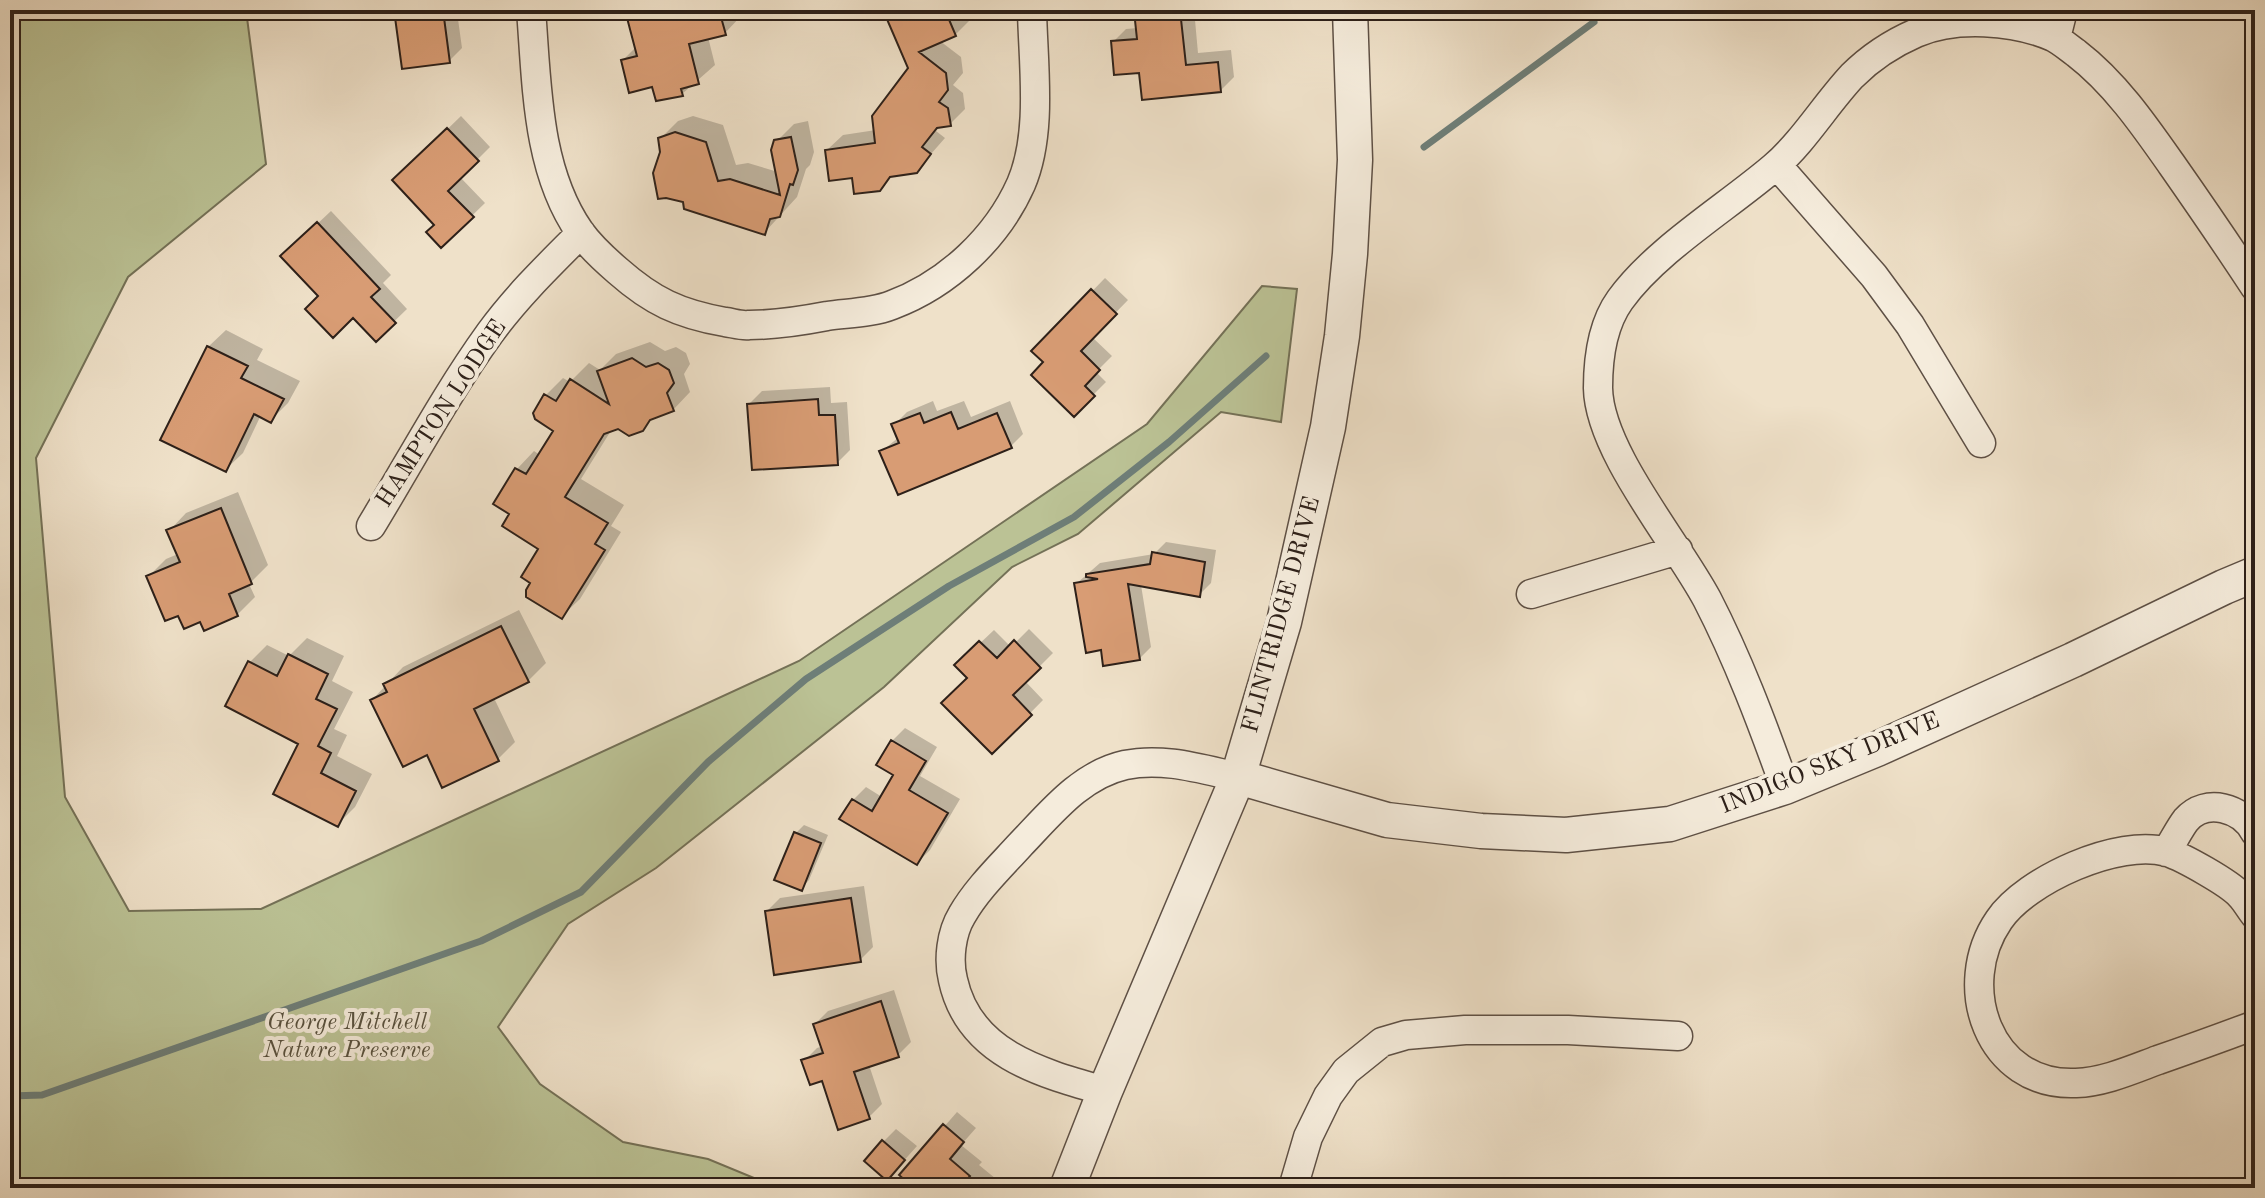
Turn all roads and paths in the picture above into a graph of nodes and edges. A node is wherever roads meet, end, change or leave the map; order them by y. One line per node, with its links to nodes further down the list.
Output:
1 (531, 10): 8 (street)
2 (1032, 10): 8 (street)
3 (1350, 10): 15 (street, FLINTRIDGE DRIVE)
4 (2063, 10): 6 (street)
5 (2005, 16): 6 (street); 7 (street)
6 (2056, 38): 9 (street)
7 (1777, 165): 10 (street); 12 (street)
8 (581, 233): 11 (street, HAMPTON LODGE)
9 (2255, 286)
10 (1981, 443)
11 (371, 526)
12 (1678, 550): 14 (street); 16 (street)
13 (2255, 574): 16 (street, INDIGO SKY DRIVE)
14 (1531, 594)
15 (1238, 777): 16 (street, INDIGO SKY DRIVE); 22 (street, FLINTRIDGE DRIVE); 22 (street)
16 (1785, 787)
17 (2255, 832): 18 (street)
18 (2166, 852): 19 (street); 20 (street)
19 (2250, 894)
20 (2255, 1025)
21 (1678, 1036): 24 (street)
22 (1105, 1091): 23 (street, FLINTRIDGE DRIVE)
23 (1067, 1188)
24 (1293, 1188)

